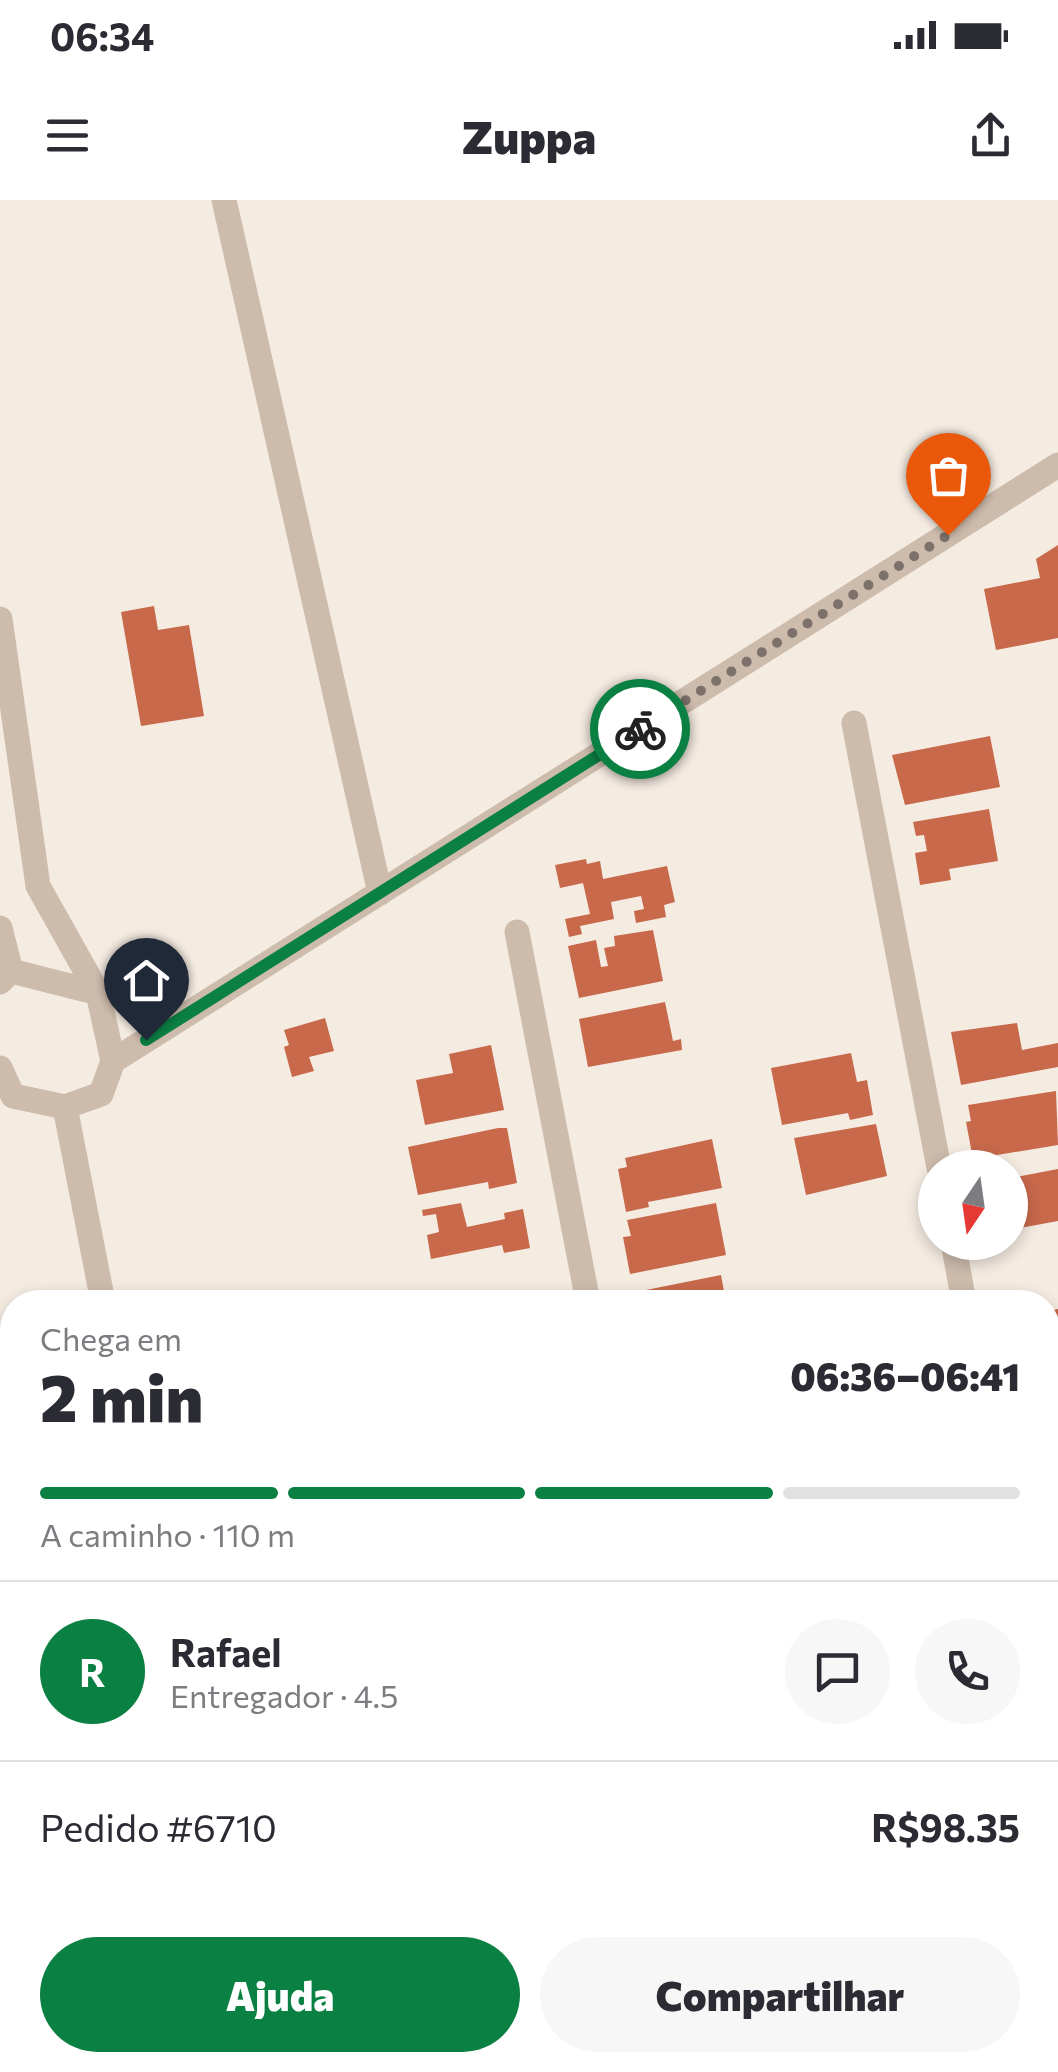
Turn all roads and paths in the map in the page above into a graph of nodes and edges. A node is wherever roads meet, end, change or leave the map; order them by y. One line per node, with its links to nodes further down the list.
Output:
1 (224, 200): 5 (street)
2 (1058, 464): 5 (street)
3 (0, 619): 9 (street)
4 (854, 723): 13 (street)
5 (380, 892): 10 (street)
6 (0, 928): 8 (street)
7 (517, 932): 16 (street)
8 (6, 976): 9 (street)
9 (98, 993): 10 (street)
10 (113, 1061): 12 (street)
11 (0, 1068): 12 (street)
12 (65, 1107): 15 (street)
13 (936, 1150)
14 (956, 1260): 17 (street)
15 (100, 1290)
16 (586, 1290)
17 (962, 1290)

